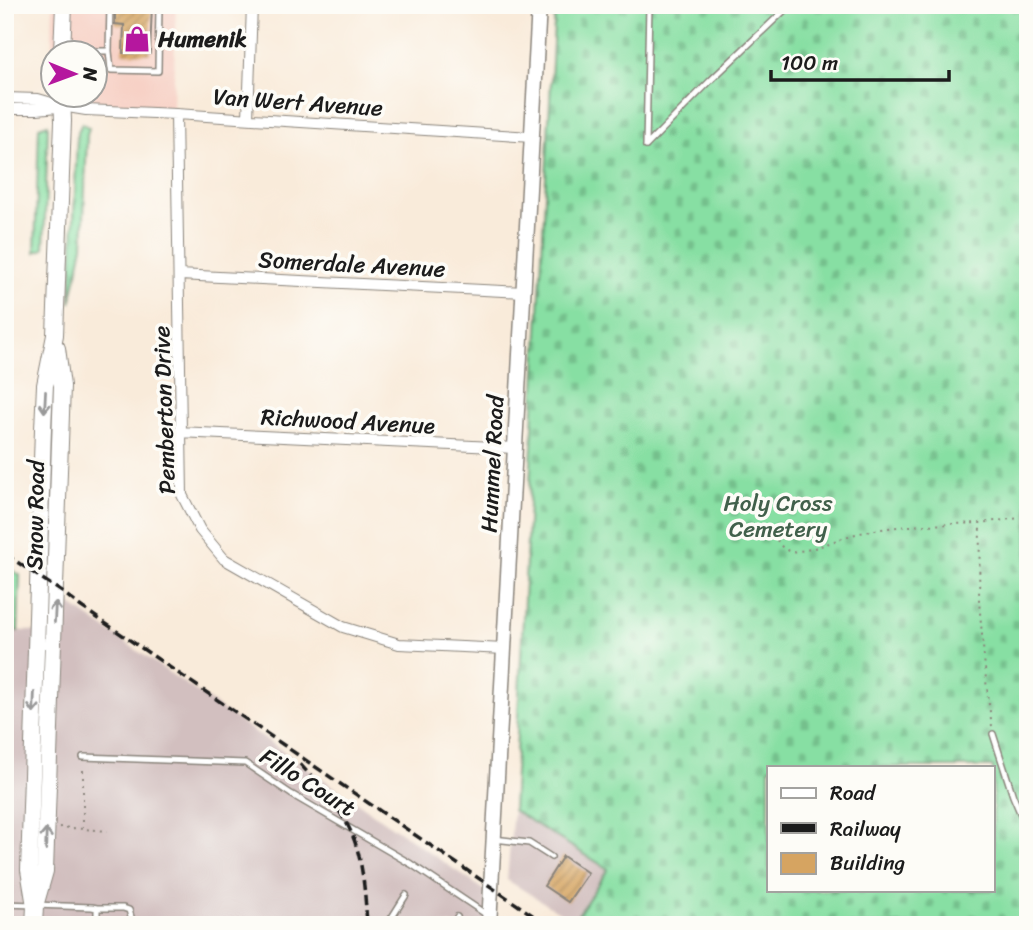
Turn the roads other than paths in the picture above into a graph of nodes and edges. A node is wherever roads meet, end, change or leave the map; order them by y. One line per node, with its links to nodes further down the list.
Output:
1 (64, 5): 8 (main road)
2 (110, 5): 9 (lane)
3 (159, 5): 9 (lane)
4 (252, 5): 17 (street)
5 (539, 5): 18 (street, Hummel Road)
6 (649, 5): 7 (lane)
7 (790, 5)
8 (63, 38)
9 (109, 51)
10 (5, 98): 11 (street, Van Wert Avenue)
11 (38, 99)
12 (42, 108): 15 (street, Van Wert Avenue)
13 (62, 108): 31 (main road, Snow Road)
14 (81, 108): 16 (street, Van Wert Avenue)
15 (5, 109)
16 (176, 114): 17 (street, Van Wert Avenue); 19 (street, Pemberton Drive)
17 (248, 118): 18 (street, Van Wert Avenue)
18 (532, 137): 20 (street, Hummel Road)
19 (179, 275): 20 (street, Somerdale Avenue); 21 (street, Pemberton Drive)
20 (524, 292): 22 (street, Hummel Road)
21 (180, 432): 22 (street, Richwood Avenue); 23 (street, Pemberton Drive)
22 (515, 448): 23 (street, Hummel Road)
23 (505, 649): 27 (street, Hummel Road)
24 (993, 734): 26 (lane)
25 (83, 758): 34 (lane, Fillo Court)
26 (1028, 831)
27 (494, 839): 28 (lane); 34 (street, Hummel Road)
28 (551, 857)
29 (406, 895): 38 (lane)
30 (5, 904): 31 (lane)
31 (35, 906): 32 (lane); 35 (main road, Snow Road)
32 (97, 908): 36 (lane); 37 (lane)
33 (457, 917): 39 (lane)
34 (490, 921)
35 (34, 925)
36 (97, 925)
37 (131, 925)
38 (390, 925)
39 (452, 925)

